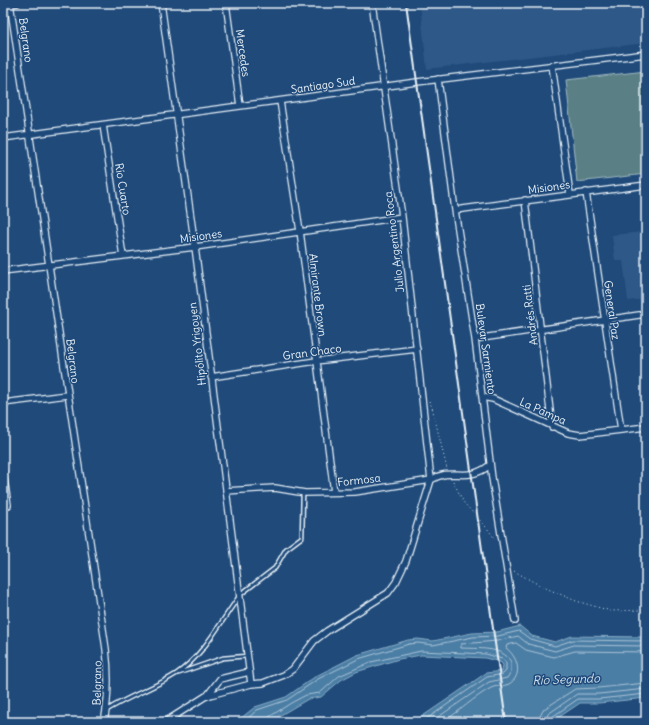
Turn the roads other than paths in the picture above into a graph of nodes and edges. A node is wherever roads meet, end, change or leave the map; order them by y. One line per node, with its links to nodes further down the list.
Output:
1 (17, 3): 5 (street)
2 (160, 3): 13 (street, Hipólito Yrigoyen)
3 (226, 3): 12 (street, Mercedes)
4 (372, 3): 10 (street, Julio Argentino Roca)
5 (10, 4): 6 (street); 15 (street, Belgrano)
6 (3, 5)
7 (646, 54): 8 (street, Santiago Sud)
8 (552, 65): 9 (street, Santiago Sud); 19 (street)
9 (438, 79): 10 (street, Santiago Sud); 21 (street, Bulevar Sarmiento)
10 (384, 87): 11 (street, Santiago Sud); 22 (street, Julio Argentino Roca)
11 (280, 101): 12 (street, Santiago Sud); 23 (street, Almirante Brown)
12 (240, 106): 13 (street, Santiago Sud)
13 (175, 115): 14 (street, Santiago Sud); 24 (street, Hipólito Yrigoyen)
14 (103, 124): 15 (street, Santiago Sud); 25 (street, Río Cuarto)
15 (29, 134): 16 (street, Santiago Sud); 26 (street, Belgrano)
16 (3, 138)
17 (646, 185): 18 (street, Misiones)
18 (586, 192): 19 (street, Misiones); 29 (street, General Paz)
19 (570, 194): 20 (street, Misiones)
20 (526, 200): 21 (street, Misiones); 30 (street, Andrés Ratti)
21 (455, 210): 31 (street, Bulevar Sarmiento)
22 (402, 216): 23 (street, Misiones); 32 (street, Julio Argentino Roca)
23 (300, 231): 24 (street, Misiones); 33 (street, Almirante Brown)
24 (196, 247): 25 (street, Misiones); 34 (street, Hipólito Yrigoyen)
25 (123, 256): 26 (street, Misiones)
26 (50, 265): 27 (street, Misiones); 35 (street, Belgrano)
27 (3, 271)
28 (646, 314): 29 (street)
29 (604, 320): 30 (street); 40 (street, General Paz)
30 (542, 330): 31 (street); 38 (street, Andrés Ratti)
31 (475, 339): 36 (street, Bulevar Sarmiento)
32 (417, 350): 33 (street, Gran Chaco); 43 (street, Julio Argentino Roca)
33 (316, 360): 34 (street, Gran Chaco); 46 (street, Almirante Brown)
34 (211, 377): 44 (street, Hipólito Yrigoyen)
35 (67, 395): 37 (street); 55 (street, Belgrano)
36 (482, 397): 38 (street, La Pampa); 41 (street, Bulevar Sarmiento)
37 (3, 403)
38 (552, 427): 40 (street, La Pampa)
39 (646, 427): 40 (street, La Pampa)
40 (621, 430)
41 (490, 465): 43 (street, Formosa); 49 (street, Bulevar Sarmiento)
42 (3, 471): 47 (street)
43 (431, 480): 46 (street, Formosa); 53 (street)
44 (226, 491): 45 (street, Formosa); 48 (street, Hipólito Yrigoyen)
45 (303, 492): 46 (street, Formosa); 48 (lane)
46 (334, 492)
47 (8, 505)
48 (239, 596): 50 (street, Hipólito Yrigoyen); 52 (lane)
49 (515, 621)
50 (247, 656): 51 (street, Hipólito Yrigoyen); 52 (lane)
51 (249, 672): 53 (street, Hipólito Yrigoyen); 54 (street)
52 (177, 673): 55 (lane)
53 (250, 684): 54 (street)
54 (206, 696): 57 (street)
55 (106, 711): 56 (street, Belgrano)
56 (104, 722)
57 (164, 722)

